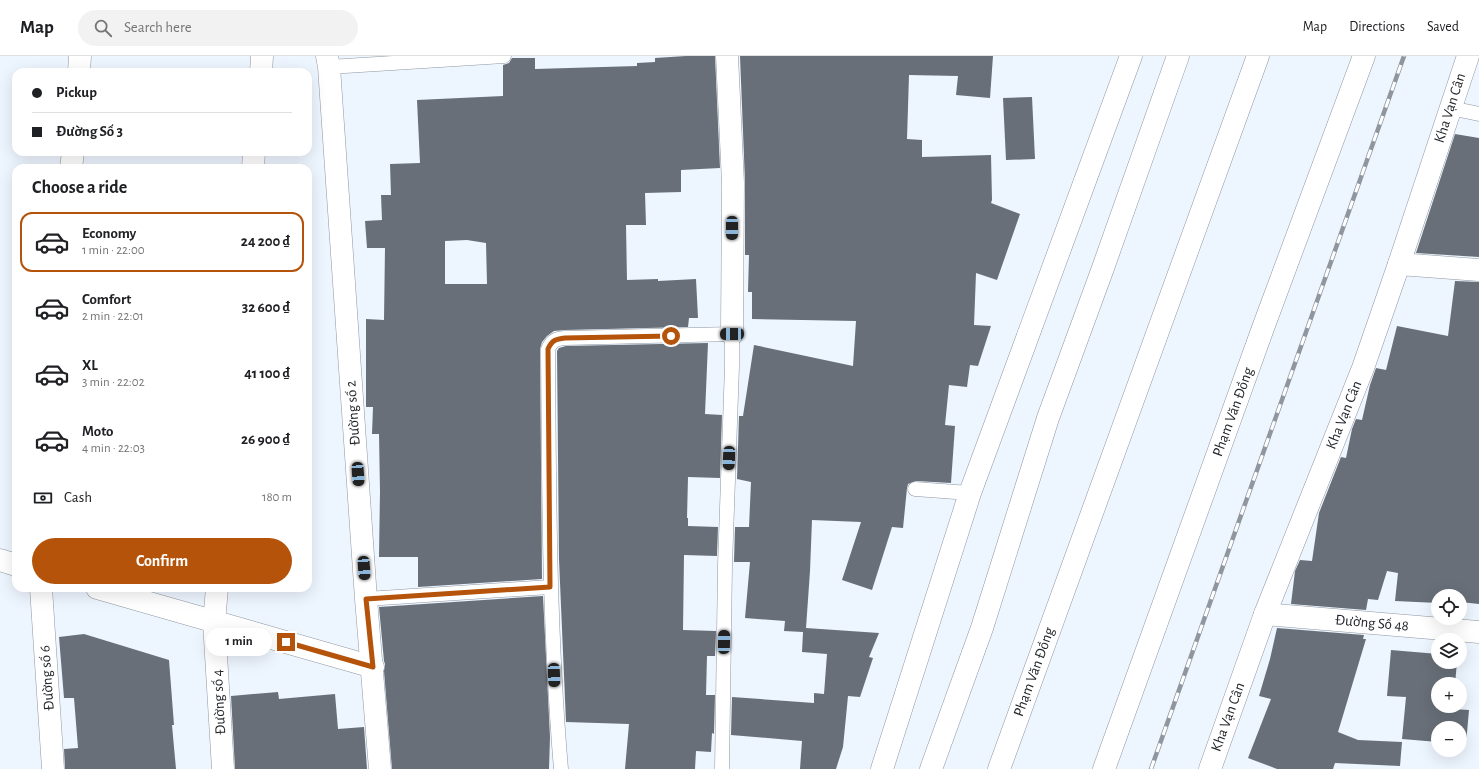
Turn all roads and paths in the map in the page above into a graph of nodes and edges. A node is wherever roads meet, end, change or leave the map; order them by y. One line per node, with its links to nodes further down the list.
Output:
1 (80, 56): 11 (main road)
2 (262, 56): 12 (main road)
3 (504, 56): 10 (lane)
4 (728, 56): 17 (main road)
5 (1132, 56): 19 (main road)
6 (1178, 56): 37 (main road)
7 (1258, 56): 38 (main road, Phạm Văn Đồng)
8 (1364, 56): 39 (main road, Phạm Văn Đồng)
9 (1468, 56): 13 (main road, Kha Vạn Cân)
10 (328, 61): 26 (main road, Đường số 2)
11 (79, 68)
12 (261, 68)
13 (1450, 108): 14 (lane); 15 (main road, Kha Vạn Cân)
14 (1479, 114)
15 (1399, 264): 16 (main road); 27 (main road, Kha Vạn Cân)
16 (1479, 270)
17 (732, 334): 22 (lane); 35 (lane)
18 (915, 489): 19 (lane)
19 (970, 493): 36 (main road)
20 (0, 560): 21 (main road)
21 (12, 564)
22 (550, 587): 26 (lane); 34 (lane)
23 (41, 592): 31 (main road, Đường số 6)
24 (111, 592): 28 (main road)
25 (217, 592): 28 (main road, Đường số 4)
26 (366, 599): 30 (main road, Đường số 2)
27 (1265, 614): 29 (main road, Đường Số 48); 40 (main road, Kha Vạn Cân)
28 (214, 622): 30 (main road); 32 (main road, Đường số 4)
29 (1479, 632)
30 (373, 667): 33 (main road, Đường số 2)
31 (53, 769)
32 (223, 769)
33 (380, 769)
34 (561, 769)
35 (722, 769)
36 (882, 769)
37 (931, 769)
38 (999, 769)
39 (1104, 769)
40 (1210, 769)

